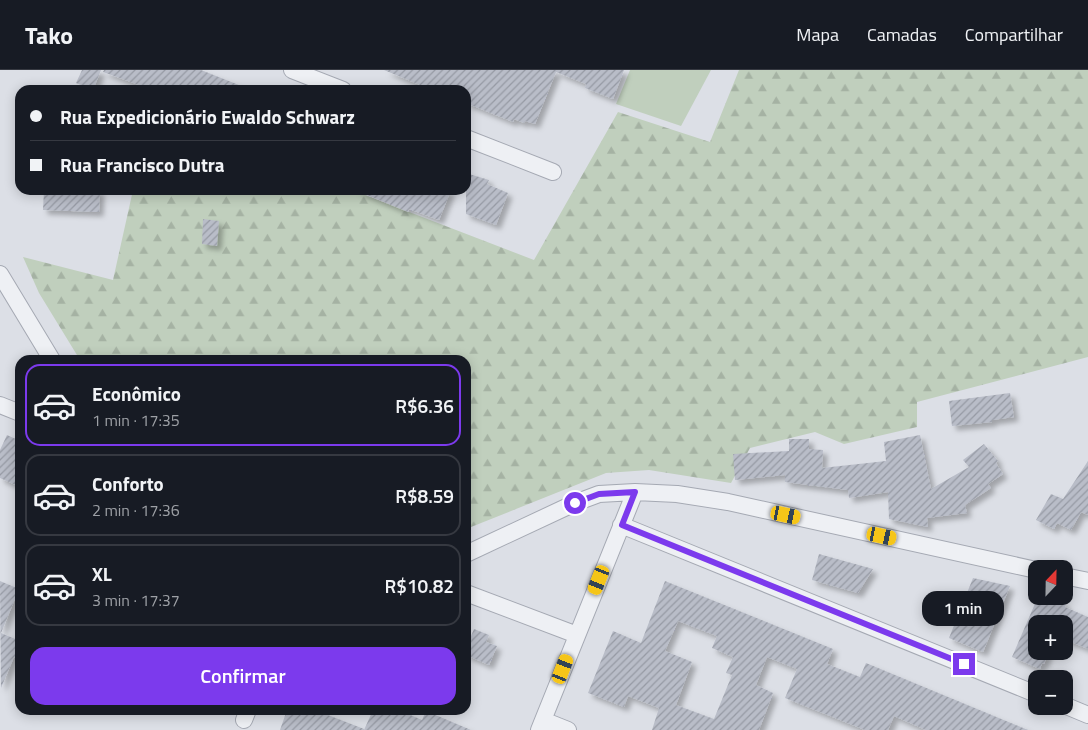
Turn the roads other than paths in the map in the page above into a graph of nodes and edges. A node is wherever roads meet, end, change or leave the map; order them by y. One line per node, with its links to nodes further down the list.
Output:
1 (292, 70): 2 (street)
2 (330, 85)
3 (471, 140): 4 (street)
4 (553, 172)
5 (0, 274): 6 (street)
6 (49, 355)
7 (0, 405): 8 (street)
8 (15, 411)
9 (635, 492): 10 (street); 11 (street); 12 (street)
10 (622, 525): 16 (street); 17 (street)
11 (471, 552)
12 (1028, 568)
13 (1073, 578): 14 (street)
14 (1088, 581)
15 (471, 595): 16 (street)
16 (577, 635): 20 (street)
17 (1028, 691)
18 (1073, 709): 19 (street)
19 (1088, 715)
20 (541, 725): 21 (street)
21 (568, 730)

